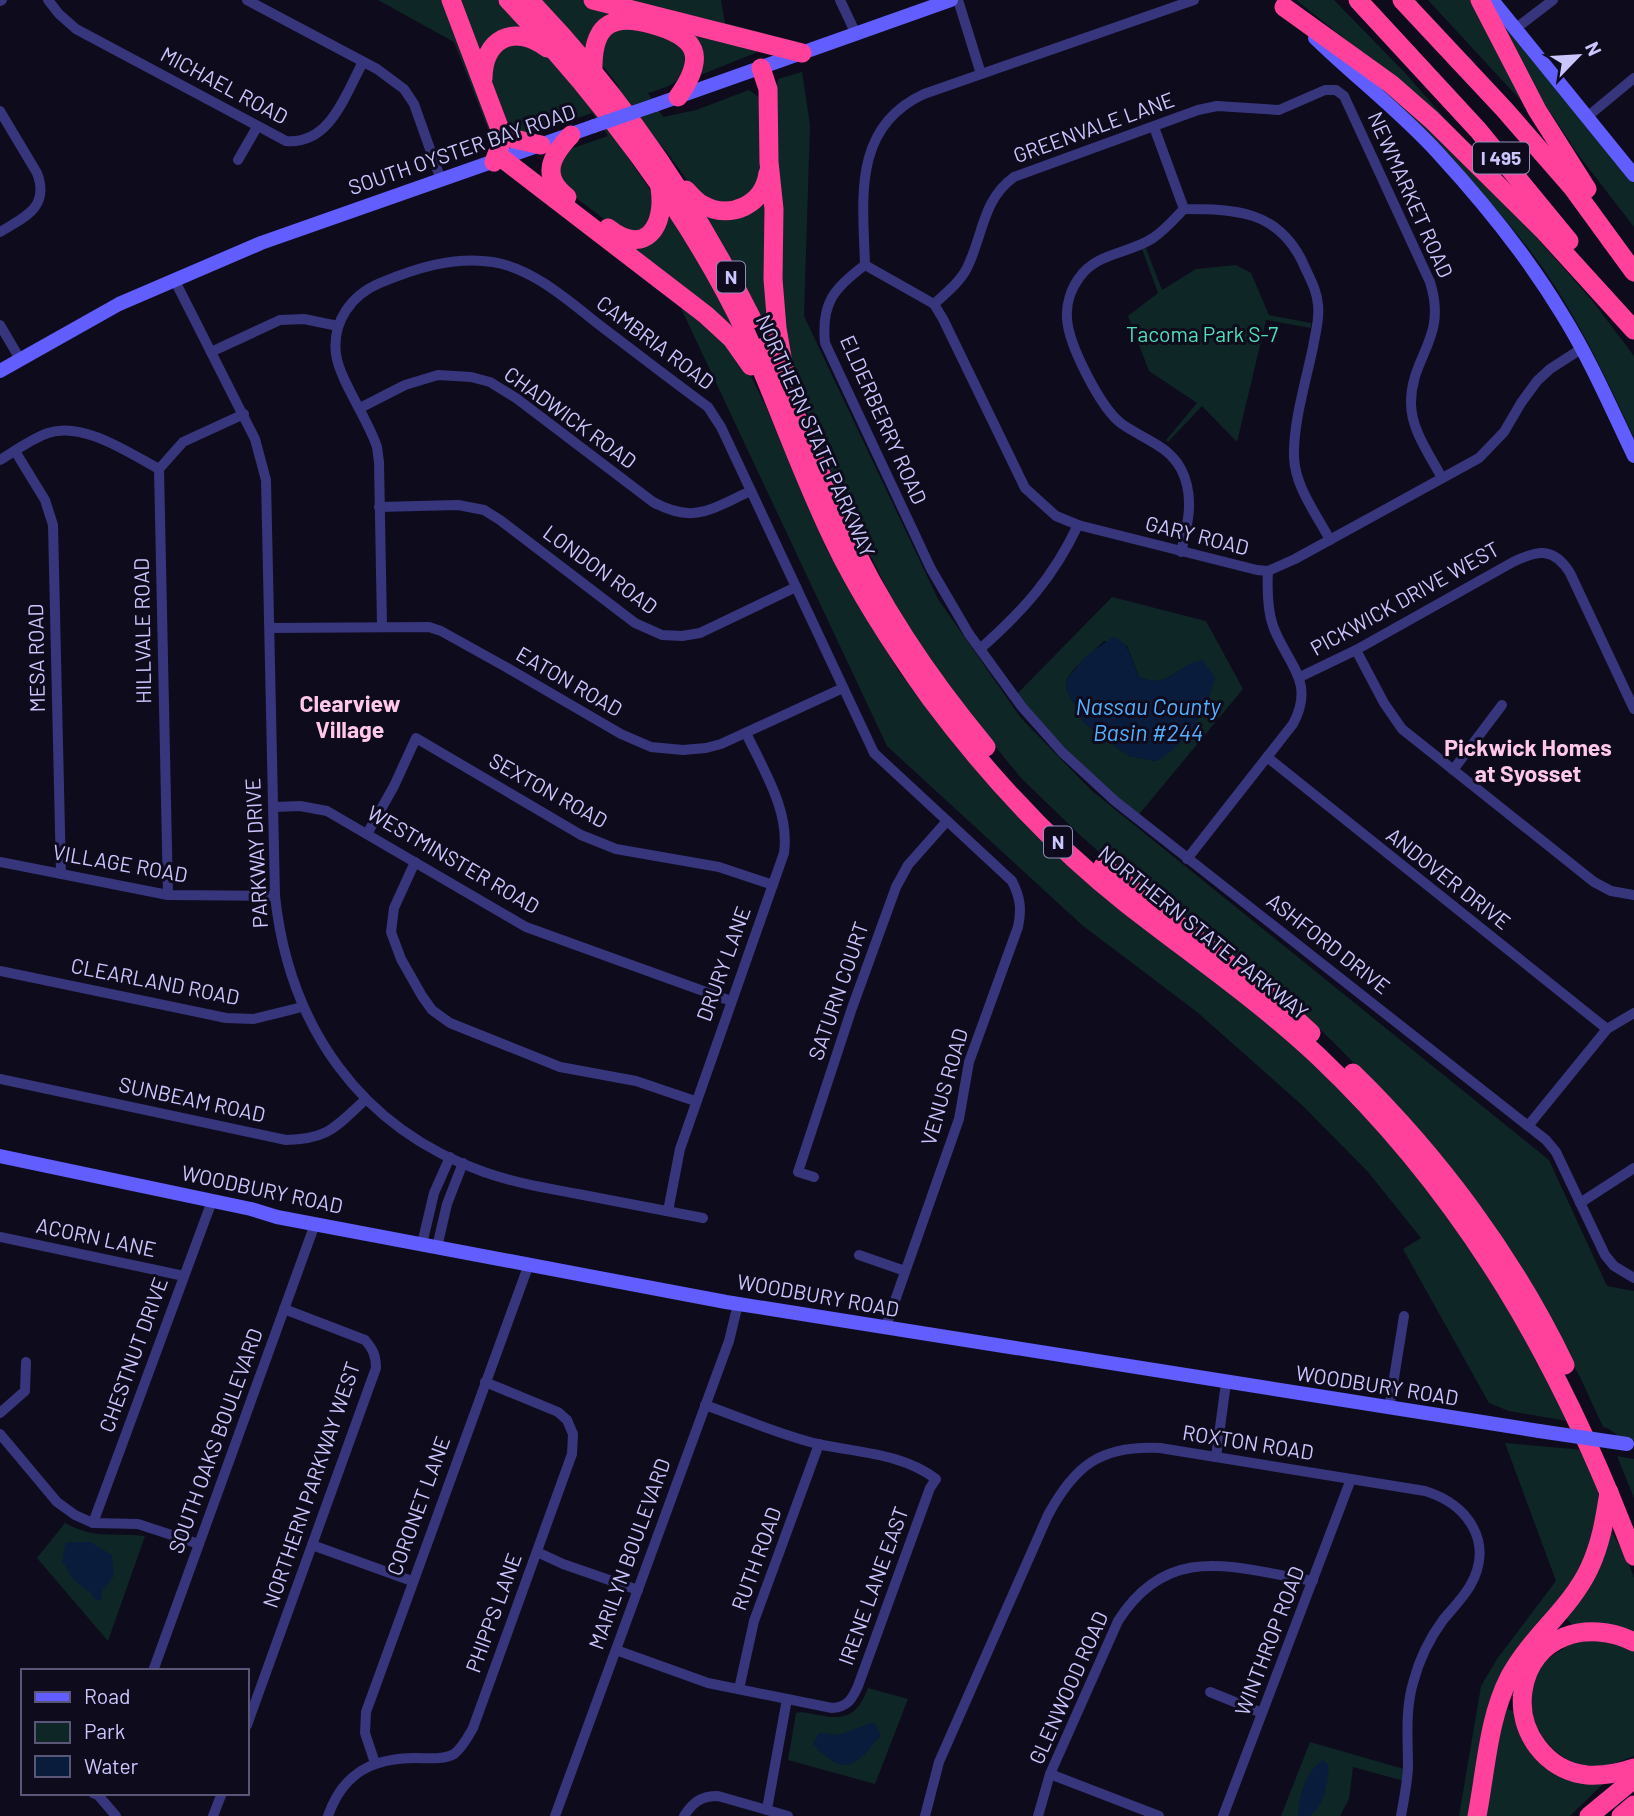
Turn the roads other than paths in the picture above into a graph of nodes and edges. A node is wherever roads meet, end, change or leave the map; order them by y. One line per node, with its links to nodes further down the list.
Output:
1 (47, 0): 31 (street, MICHAEL ROAD)
2 (247, 0): 20 (street)
3 (451, 0): 26 (highway)
4 (508, 0): 21 (highway, NORTHERN STATE PARKWAY / N)
5 (529, 0): 23 (highway, NORTHERN STATE PARKWAY / N)
6 (593, 0): 19 (highway)
7 (840, 0): 18 (street)
8 (951, 0): 18 (main road, SOUTH OYSTER BAY ROAD)
9 (958, 0): 24 (street)
10 (1194, 0): 24 (street)
11 (1358, 0): 50 (highway, I 495)
12 (1402, 0): 47 (highway, I 495)
13 (1480, 0): 45 (highway)
14 (1492, 0): 17 (main road)
15 (1553, 0): 17 (street)
16 (1280, 4): 53 (highway); 54 (main road)
17 (1516, 29): 30 (main road)
18 (856, 34): 19 (main road, SOUTH OYSTER BAY ROAD)
19 (802, 53): 22 (main road, SOUTH OYSTER BAY ROAD)
20 (363, 62): 31 (street, MICHAEL ROAD); 41 (street)
21 (564, 62): 26 (highway); 42 (highway, NORTHERN STATE PARKWAY / N)
22 (761, 68): 28 (main road, SOUTH OYSTER BAY ROAD); 39 (highway)
23 (593, 72): 28 (highway); 36 (highway, NORTHERN STATE PARKWAY / N)
24 (981, 74): 46 (street)
25 (1634, 78): 30 (street)
26 (483, 84): 33 (highway)
27 (1336, 90): 32 (street, GREENVALE LANE); 65 (street, NEWMARKET ROAD)
28 (678, 97): 34 (main road, SOUTH OYSTER BAY ROAD, bridge)
29 (0, 110): 44 (street)
30 (1587, 117): 40 (main road)
31 (257, 127): 37 (street)
32 (1154, 127): 43 (street); 49 (street, GREENVALE LANE)
33 (501, 132): 35 (highway); 38 (highway)
34 (571, 135): 35 (main road, SOUTH OYSTER BAY ROAD); 42 (highway)
35 (541, 145): 38 (main road, SOUTH OYSTER BAY ROAD)
36 (652, 149): 39 (highway); 59 (highway, NORTHERN STATE PARKWAY / N)
37 (238, 160)
38 (498, 160): 41 (main road, SOUTH OYSTER BAY ROAD); 59 (highway)
39 (769, 162): 59 (highway)
40 (1634, 175)
41 (441, 180): 48 (main road, SOUTH OYSTER BAY ROAD)
42 (660, 187): 59 (highway, NORTHERN STATE PARKWAY / N)
43 (1184, 209): 69 (street); 70 (street)
44 (0, 232)
45 (1634, 260)
46 (865, 265): 49 (street); 75 (street, ELDERBERRY ROAD)
47 (1634, 272)
48 (174, 279): 55 (street, PARKWAY DRIVE); 56 (main road, SOUTH OYSTER BAY ROAD)
49 (934, 304): 68 (street, GARY ROAD)
50 (1634, 324)
51 (0, 326): 56 (street)
52 (338, 326): 55 (street); 58 (street); 66 (street, CAMBRIA ROAD)
53 (1634, 330)
54 (1581, 349): 62 (main road); 65 (street, GARY ROAD)
55 (211, 352): 60 (street, PARKWAY DRIVE)
56 (20, 359): 57 (main road, SOUTH OYSTER BAY ROAD)
57 (0, 371)
58 (360, 408): 66 (street, CHADWICK ROAD); 67 (street)
59 (787, 413): 138 (highway, NORTHERN STATE PARKWAY / N); 139 (highway, NORTHERN STATE PARKWAY / N)
60 (244, 414): 64 (street); 74 (street, PARKWAY DRIVE)
61 (15, 451): 63 (street); 64 (street); 90 (street, MESA ROAD)
62 (1634, 456)
63 (0, 460)
64 (159, 469): 93 (street, HILLVALE ROAD)
65 (1442, 478): 69 (street, GARY ROAD)
66 (751, 491): 72 (street, CAMBRIA ROAD)
67 (379, 507): 72 (street, LONDON ROAD); 73 (street)
68 (1078, 525): 70 (street, GARY ROAD); 75 (street)
69 (1330, 540): 71 (street, GARY ROAD)
70 (1181, 552): 71 (street, GARY ROAD)
71 (1268, 571): 77 (street)
72 (796, 587): 78 (street, CAMBRIA ROAD)
73 (382, 626): 74 (street, EATON ROAD); 81 (street, EATON ROAD)
74 (270, 628): 84 (street, PARKWAY DRIVE)
75 (980, 649): 87 (street, ASHFORD DRIVE)
76 (1356, 650): 77 (street, PICKWICK DRIVE WEST); 80 (street, PICKWICK DRIVE WEST); 83 (street)
77 (1300, 677): 82 (street, PICKWICK DRIVE WEST)
78 (843, 688): 81 (street, EATON ROAD); 85 (street, CAMBRIA ROAD)
79 (1502, 705): 83 (street)
80 (1634, 709)
81 (746, 733): 91 (street, DRURY LANE)
82 (1267, 757): 87 (street, PICKWICK DRIVE WEST); 100 (street, ANDOVER DRIVE)
83 (1453, 770): 95 (street)
84 (274, 807): 86 (street, WESTMINSTER ROAD); 94 (street, PARKWAY DRIVE)
85 (947, 821): 92 (street, CAMBRIA ROAD); 109 (street, SATURN COURT)
86 (367, 834): 89 (street, WESTMINSTER ROAD); 91 (street, SEXTON ROAD)
87 (1187, 859): 104 (street, ASHFORD DRIVE)
88 (0, 862): 90 (street, VILLAGE ROAD)
89 (415, 862): 97 (street, WESTMINSTER ROAD); 103 (street)
90 (61, 874): 93 (street, VILLAGE ROAD)
91 (773, 885): 97 (street, DRURY LANE)
92 (1019, 894): 120 (street, VENUS ROAD)
93 (168, 895): 94 (street, VILLAGE ROAD)
94 (275, 895): 98 (street, PARKWAY DRIVE)
95 (1634, 895)
96 (0, 971): 98 (street, CLEARLAND ROAD)
97 (731, 1001): 103 (street, DRURY LANE)
98 (302, 1007): 102 (street, PARKWAY DRIVE)
99 (1634, 1013): 100 (street)
100 (1607, 1029): 104 (street)
101 (0, 1079): 102 (street, SUNBEAM ROAD)
102 (365, 1100): 106 (street, PARKWAY DRIVE)
103 (695, 1101): 112 (street, DRURY LANE)
104 (1528, 1126): 111 (street, ASHFORD DRIVE)
105 (0, 1156): 110 (main road, WOODBURY ROAD)
106 (450, 1157): 107 (street, PARKWAY DRIVE); 116 (street)
107 (463, 1163): 112 (street, PARKWAY DRIVE); 117 (street)
108 (1634, 1168): 111 (street)
109 (814, 1177)
110 (212, 1201): 114 (main road, WOODBURY ROAD); 121 (street, CHESTNUT DRIVE)
111 (1580, 1203): 122 (street, ASHFORD DRIVE)
112 (668, 1211): 113 (street, PARKWAY DRIVE)
113 (704, 1218)
114 (315, 1224): 116 (main road, WOODBURY ROAD); 124 (street, SOUTH OAKS BOULEVARD)
115 (0, 1237): 121 (street, ACORN LANE)
116 (422, 1244): 117 (main road, WOODBURY ROAD)
117 (437, 1247): 119 (main road, WOODBURY ROAD)
118 (859, 1255): 120 (street)
119 (529, 1264): 123 (main road, WOODBURY ROAD); 128 (street, CORONET LANE)
120 (905, 1271): 126 (street, VENUS ROAD)
121 (184, 1276): 140 (street, CHESTNUT DRIVE)
122 (1634, 1278)
123 (738, 1304): 126 (main road, WOODBURY ROAD); 130 (street, MARILYN BOULEVARD)
124 (285, 1309): 141 (street, SOUTH OAKS BOULEVARD); 142 (street, NORTHERN PARKWAY WEST)
125 (1405, 1316): 131 (street)
126 (884, 1329): 129 (main road, WOODBURY ROAD)
127 (26, 1362): 132 (street)
128 (485, 1382): 143 (street, PHIPPS LANE); 145 (street, CORONET LANE)
129 (1226, 1383): 131 (main road, WOODBURY ROAD); 136 (street)
130 (705, 1405): 134 (street); 147 (street, MARILYN BOULEVARD)
131 (1389, 1409): 135 (main road, WOODBURY ROAD, bridge)
132 (0, 1413)
133 (0, 1434): 140 (street)
134 (819, 1444): 151 (street, RUTH ROAD); 153 (street, IRENE LANE EAST)
135 (1631, 1444)
136 (1216, 1457): 137 (street, ROXTON ROAD); 170 (street, ROXTON ROAD)
137 (1352, 1479): 146 (street, WINTHROP ROAD); 174 (street, ROXTON ROAD)
138 (1609, 1491): 144 (highway, NORTHERN STATE PARKWAY / N); 175 (highway)
139 (1634, 1521)
140 (93, 1523): 141 (street)
141 (199, 1544): 150 (street, SOUTH OAKS BOULEVARD)
142 (312, 1545): 145 (street); 155 (street, NORTHERN PARKWAY WEST)
143 (537, 1552): 147 (street); 156 (street, PHIPPS LANE)
144 (1634, 1556)
145 (412, 1581): 156 (street, CORONET LANE)
146 (1313, 1581): 154 (street, WINTHROP ROAD); 158 (street, GLENWOOD ROAD)
147 (638, 1590): 149 (street, MARILYN BOULEVARD)
148 (1634, 1642): 157 (highway)
149 (616, 1650): 151 (street); 167 (street, MARILYN BOULEVARD)
150 (154, 1669)
151 (739, 1689): 153 (street)
152 (1210, 1692): 154 (street)
153 (787, 1699): 163 (street)
154 (1262, 1713): 173 (street, WINTHROP ROAD)
155 (248, 1722)
156 (374, 1763): 166 (street, PHIPPS LANE)
157 (1634, 1768)
158 (1050, 1774): 171 (street, GLENWOOD ROAD); 172 (street)
159 (1634, 1779): 176 (highway)
160 (98, 1795): 164 (street)
161 (221, 1795): 165 (street)
162 (1634, 1805): 177 (highway)
163 (767, 1809): 168 (street); 169 (street)
164 (117, 1816)
165 (213, 1816)
166 (327, 1816)
167 (555, 1816)
168 (684, 1816)
169 (788, 1816)
170 (926, 1816)
171 (1038, 1816)
172 (1159, 1816)
173 (1223, 1816)
174 (1401, 1816)
175 (1477, 1816)
176 (1589, 1816)
177 (1621, 1816)

